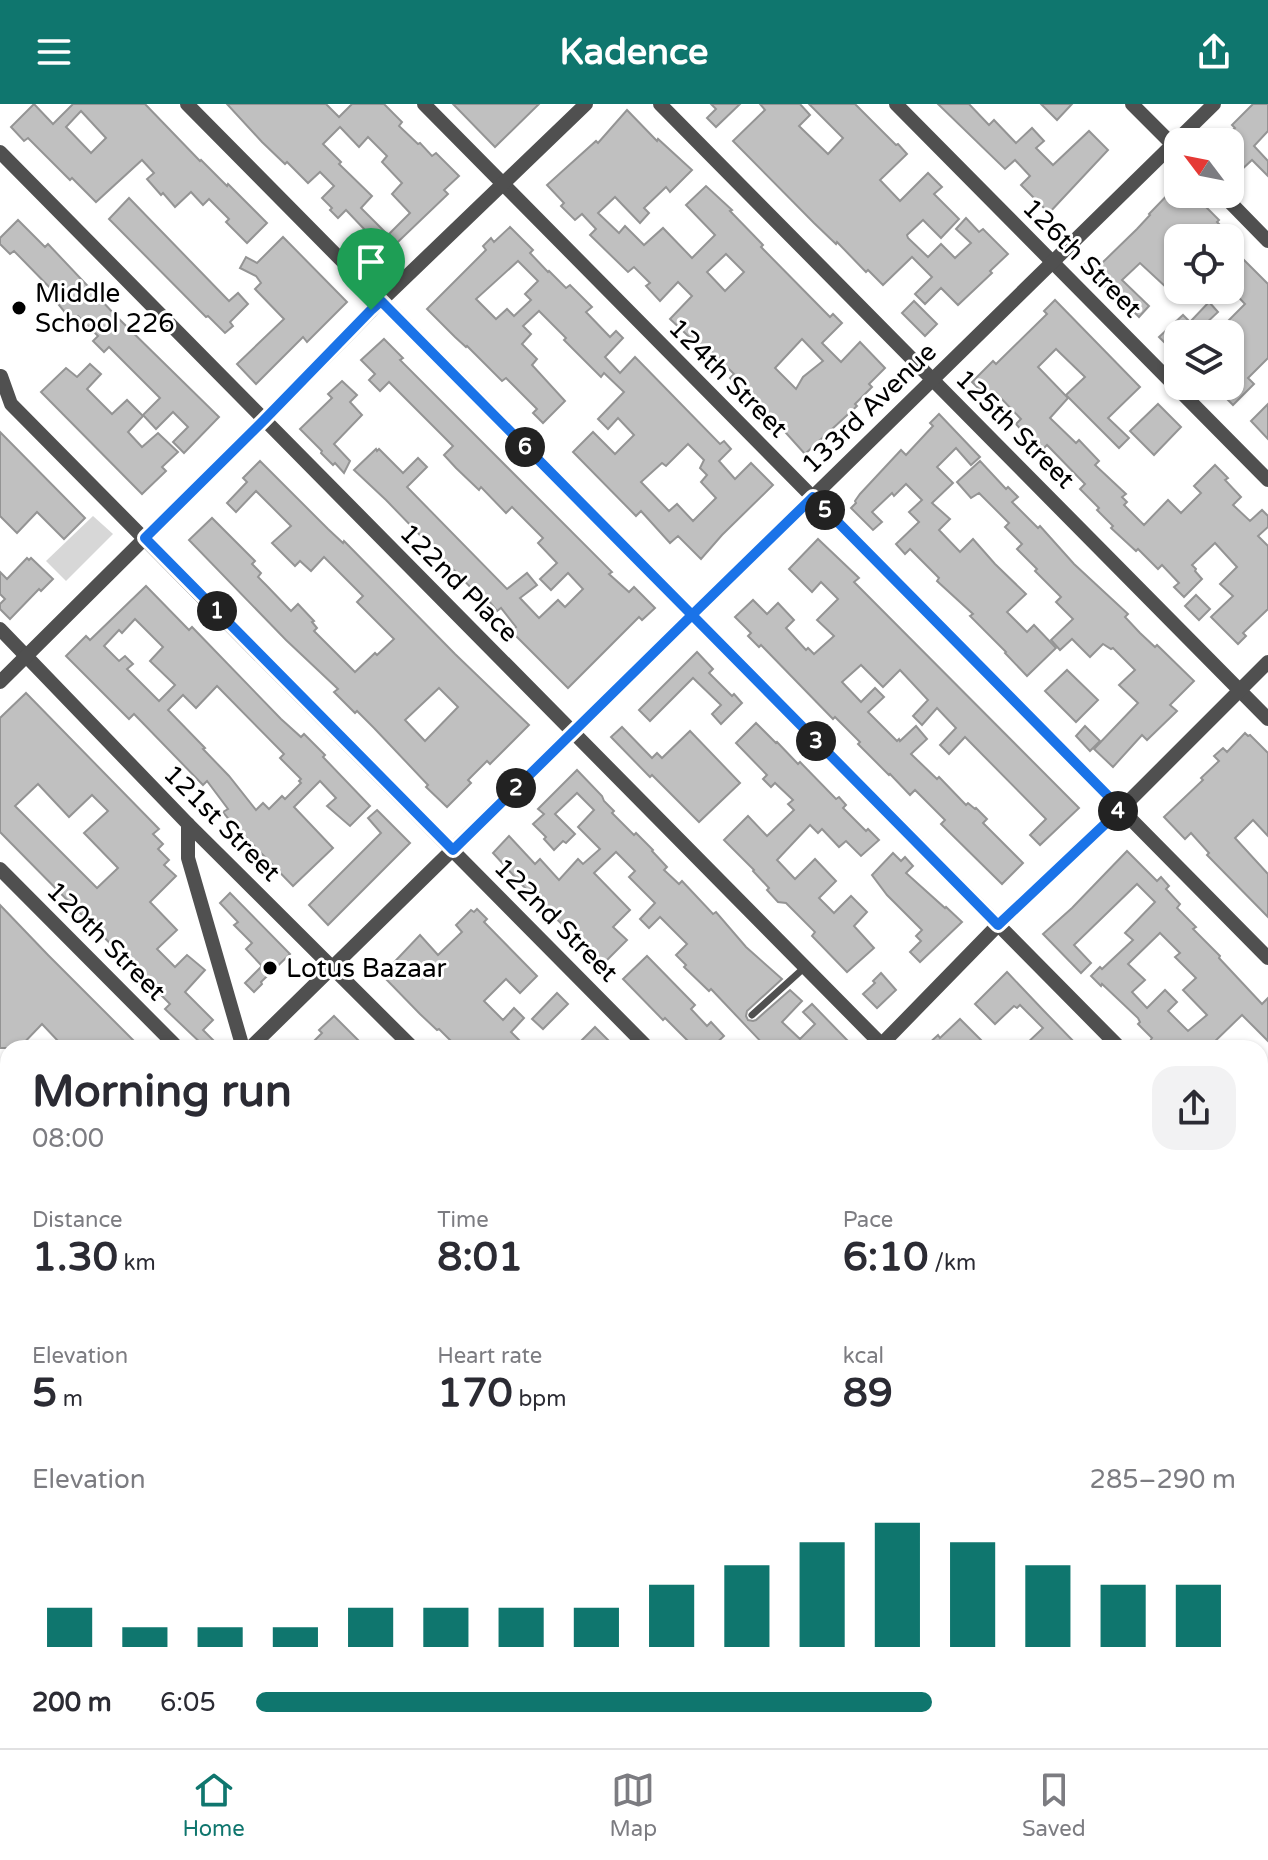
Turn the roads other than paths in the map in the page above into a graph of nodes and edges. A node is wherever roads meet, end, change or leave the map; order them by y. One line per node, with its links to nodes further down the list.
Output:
1 (187, 104): 16 (street)
2 (424, 104): 12 (street, 124th Street)
3 (586, 104): 12 (street)
4 (660, 104): 18 (street, 125th Street)
5 (896, 104): 15 (street, 126th Street)
6 (1132, 104): 9 (street)
7 (1214, 104): 8 (street, 133rd Avenue)
8 (1192, 128)
9 (1164, 136)
10 (0, 152): 19 (street, 122nd Place)
11 (1164, 157): 15 (street, 133rd Avenue)
12 (503, 184): 16 (street); 21 (street, 124th Street)
13 (1236, 208): 14 (street)
14 (1268, 241)
15 (1052, 262): 18 (street, 133rd Avenue); 20 (street, 126th Street)
16 (381, 301): 19 (street); 23 (street)
17 (1, 376): 22 (street, 122nd Street)
18 (933, 379): 21 (street, 133rd Avenue); 28 (street, 125th Street)
19 (264, 420): 22 (street); 30 (street, 122nd Place)
20 (1268, 480)
21 (813, 497): 23 (street, 133rd Avenue); 31 (street, 124th Street)
22 (145, 538): 25 (street); 33 (street, 122nd Street)
23 (692, 615): 30 (street, 133rd Avenue); 35 (street)
24 (0, 629): 25 (street, 121st Street)
25 (26, 656): 27 (street); 32 (street, 121st Street)
26 (1268, 662): 28 (street)
27 (0, 682)
28 (1240, 690): 29 (street, 125th Street); 31 (street)
29 (1268, 719)
30 (572, 732): 33 (street, 133rd Avenue); 38 (street, 122nd Place)
31 (1121, 809): 35 (street); 36 (street, 124th Street)
32 (188, 824): 37 (street, 121st Street); 41 (street)
33 (453, 850): 37 (street, 133rd Avenue); 44 (street, 122nd Street)
34 (0, 869): 40 (street, 120th Street)
35 (998, 925): 46 (street); 47 (street)
36 (1268, 958)
37 (333, 967): 42 (street, 133rd Avenue); 43 (street, 121st Street)
38 (805, 967): 39 (lane); 45 (street, 122nd Place)
39 (752, 1015)
40 (170, 1040)
41 (241, 1040)
42 (258, 1040)
43 (405, 1040)
44 (640, 1040)
45 (875, 1040)
46 (889, 1040)
47 (1112, 1040)

